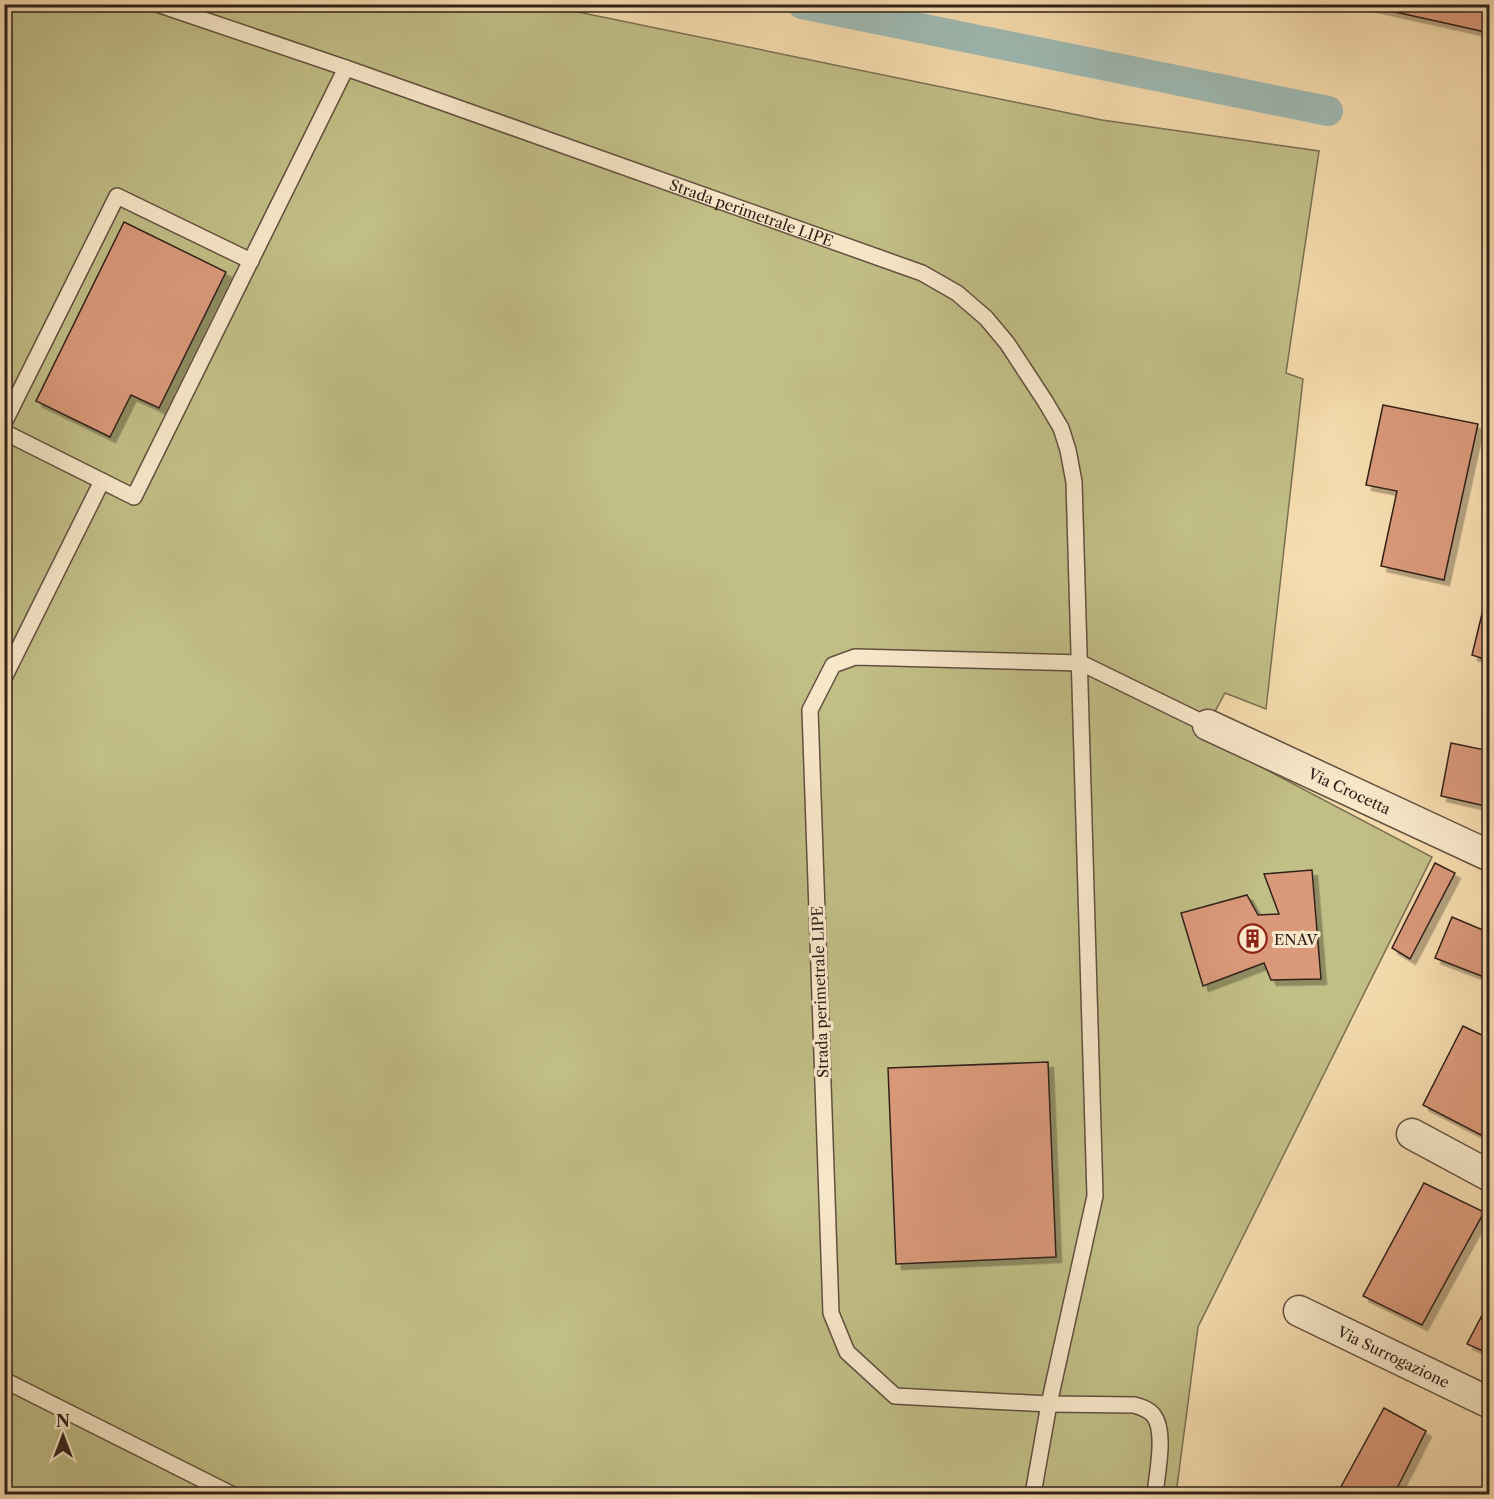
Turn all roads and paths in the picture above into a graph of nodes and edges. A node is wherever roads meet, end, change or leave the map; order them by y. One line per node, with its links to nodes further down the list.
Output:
1 (157, 4): 2 (lane, Strada perimetrale LIPE)
2 (346, 68): 3 (lane); 7 (lane, Strada perimetrale LIPE)
3 (251, 261): 4 (lane); 6 (lane)
4 (4, 423)
5 (4, 432): 6 (lane)
6 (102, 481): 8 (lane)
7 (1081, 663): 9 (lane, Strada perimetrale LIPE); 16 (lane); 16 (lane, Strada perimetrale LIPE)
8 (4, 678)
9 (1208, 725): 10 (street, Via Crocetta)
10 (1490, 856)
11 (1412, 1134): 12 (street)
12 (1490, 1176)
13 (1299, 1311): 15 (street, Via Surrogazione)
14 (4, 1380): 17 (lane)
15 (1490, 1403)
16 (1048, 1404): 18 (lane); 19 (lane, Strada perimetrale LIPE)
17 (231, 1494)
18 (1033, 1494)
19 (1155, 1494)

